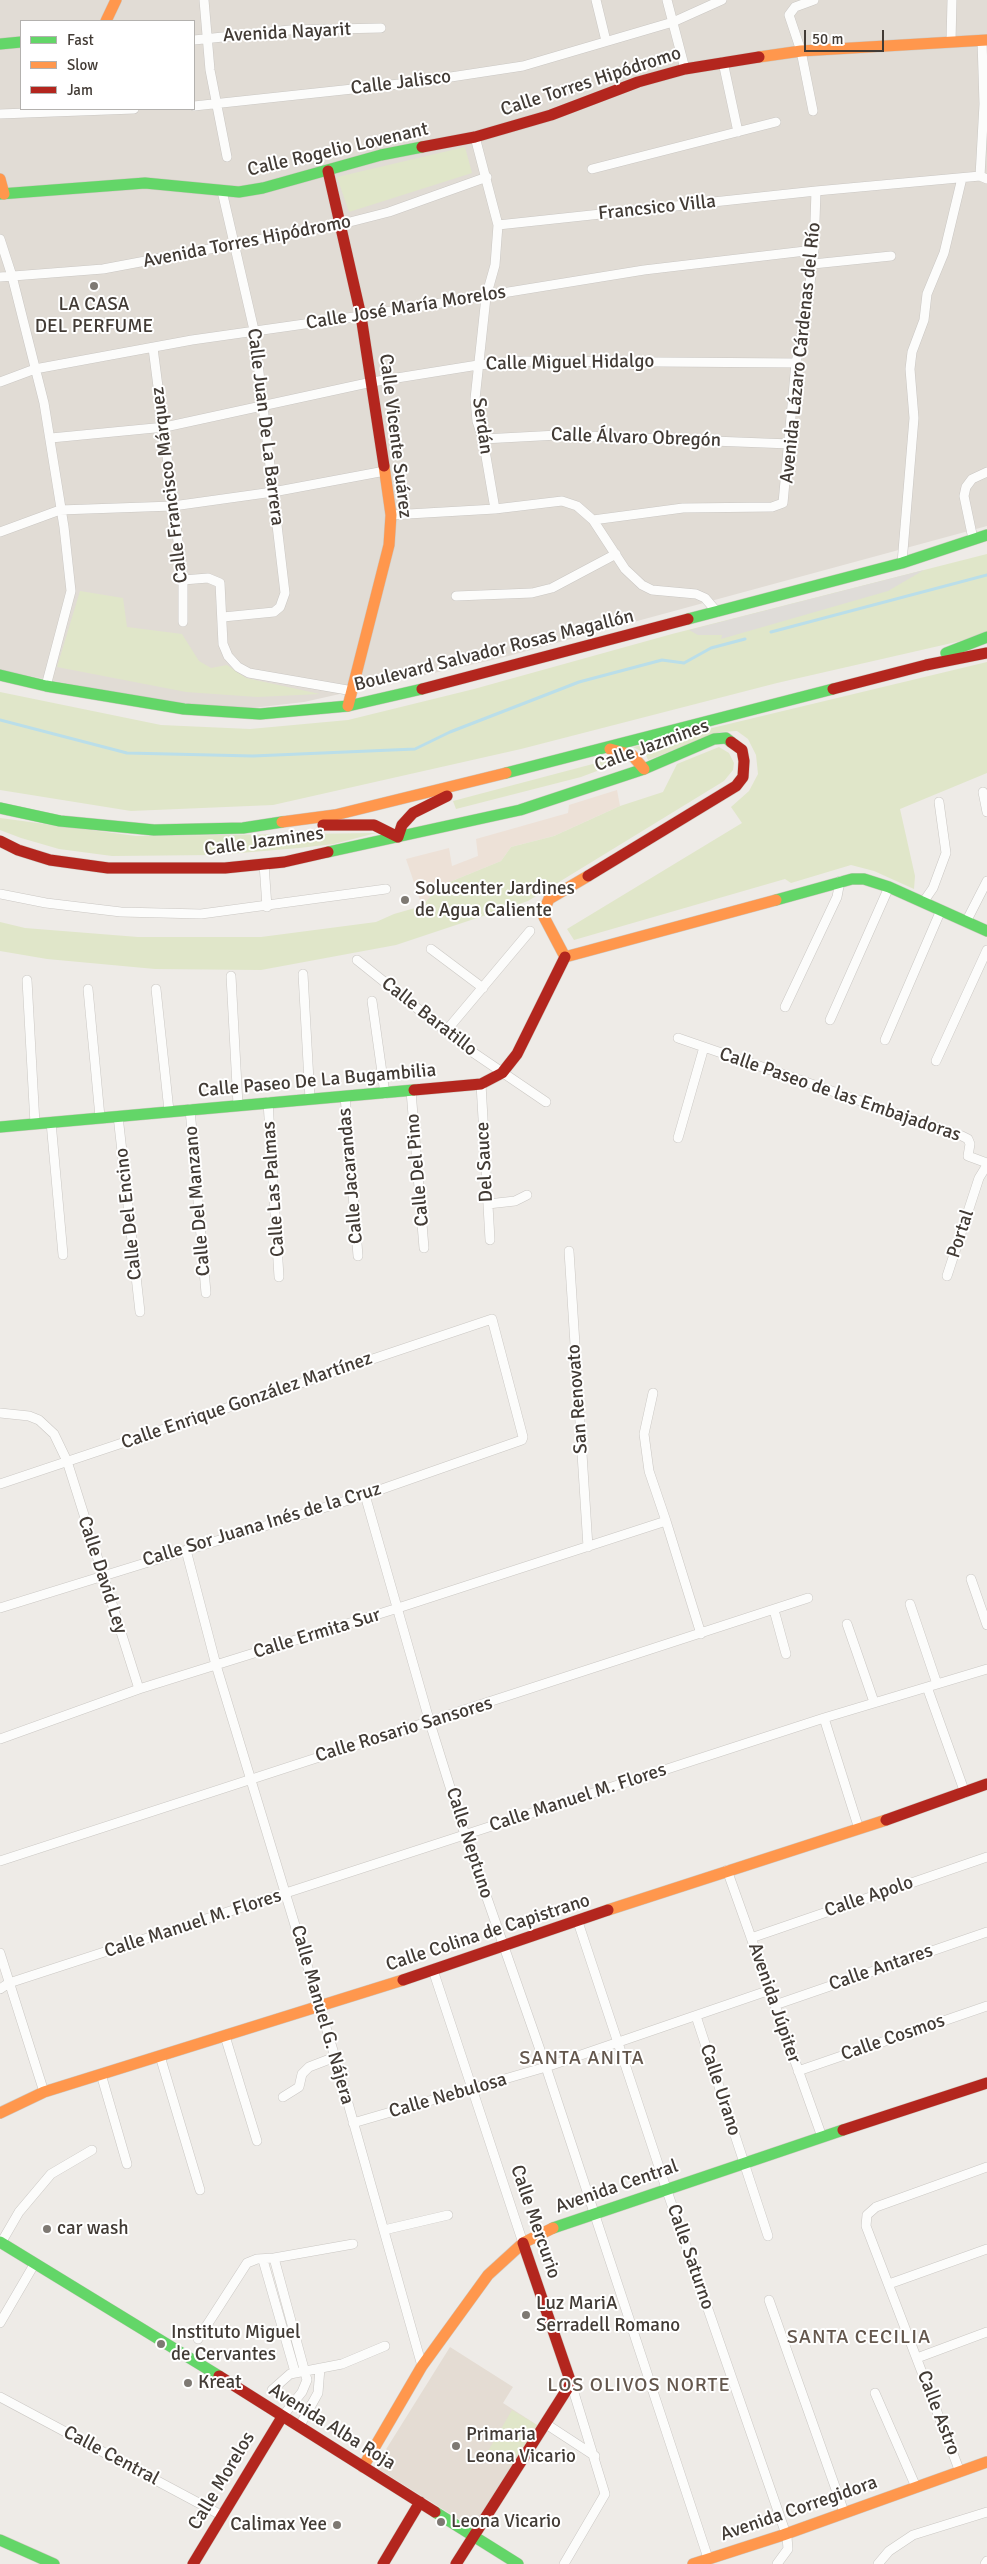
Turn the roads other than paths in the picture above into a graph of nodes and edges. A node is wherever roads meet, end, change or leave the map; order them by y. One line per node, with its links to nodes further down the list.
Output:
1 (116, 0): 8 (main road)
2 (204, 0): 11 (street)
3 (596, 0): 14 (street)
4 (667, 0): 9 (street)
5 (722, 0): 9 (street, Calle Jalisco)
6 (814, 0): 18 (street)
7 (952, 0): 15 (street)
8 (106, 20)
9 (673, 22): 14 (street, Calle Jalisco); 20 (street)
10 (381, 28): 11 (street, Avenida Nayarit)
11 (206, 38): 12 (street, Avenida Nayarit); 21 (street)
12 (195, 40)
13 (985, 40): 15 (main road, Calle Torres Hipódromo); 34 (street)
14 (606, 41): 21 (street, Calle Jalisco)
15 (951, 41): 18 (main road, Calle Torres Hipódromo)
16 (20, 42): 17 (main road)
17 (0, 44)
18 (801, 51): 19 (main road, Calle Torres Hipódromo); 24 (street)
19 (724, 62): 20 (main road, Calle Torres Hipódromo); 27 (street)
20 (685, 69): 28 (main road, Calle Torres Hipódromo)
21 (216, 105): 22 (street, Calle Jalisco); 29 (street)
22 (195, 106)
23 (107, 110): 25 (street)
24 (813, 111)
25 (0, 114)
26 (776, 122): 27 (street)
27 (738, 132): 30 (street)
28 (475, 138): 31 (main road, Calle Rogelio Lovenant); 32 (street, Serdán)
29 (227, 157)
30 (592, 169)
31 (328, 170): 36 (main road, Calle Rogelio Lovenant); 39 (main road, Calle Vicente Suárez)
32 (487, 177): 39 (street, Avenida Torres Hipódromo); 40 (street, Serdán)
33 (962, 178): 34 (street, Francsico Villa); 37 (street, Francsico Villa); 75 (street)
34 (983, 178)
35 (0, 179): 38 (main road)
36 (222, 191): 38 (main road, Calle Rogelio Lovenant); 42 (street, Calle Juan De La Barrera)
37 (816, 191): 40 (street, Francsico Villa); 43 (street, Avenida Lázaro Cárdenas del Río)
38 (2, 194)
39 (342, 224): 42 (street, Avenida Torres Hipódromo); 49 (main road, Calle Vicente Suárez)
40 (498, 225): 48 (street, Serdán)
41 (0, 239): 46 (street)
42 (235, 246): 46 (street, Avenida Torres Hipódromo); 50 (street, Calle Juan De La Barrera)
43 (814, 250): 45 (street, Avenida Lázaro Cárdenas del Río); 48 (street, Calle José María Morelos)
44 (891, 256): 45 (street)
45 (813, 264): 52 (street, Avenida Lázaro Cárdenas del Río)
46 (12, 276): 47 (street, Avenida Torres Hipódromo); 54 (street)
47 (0, 277)
48 (486, 297): 49 (street, Calle José María Morelos); 53 (street, Serdán)
49 (361, 316): 50 (street, Calle José María Morelos); 56 (main road, Calle Vicente Suárez)
50 (254, 330): 51 (street, Calle José María Morelos); 57 (street, Calle Juan De La Barrera)
51 (153, 348): 54 (street, Calle José María Morelos); 58 (street, Calle Francisco Márquez)
52 (796, 362): 53 (street, Calle Miguel Hidalgo); 61 (street, Avenida Lázaro Cárdenas del Río)
53 (478, 364): 56 (street, Calle Miguel Hidalgo); 60 (street, Serdán)
54 (35, 369): 55 (street, Calle José María Morelos); 59 (street)
55 (0, 382)
56 (372, 382): 57 (street, Calle Miguel Hidalgo); 62 (main road, Calle Vicente Suárez)
57 (264, 405): 58 (street, Calle Miguel Hidalgo); 64 (street, Calle Juan De La Barrera)
58 (165, 427): 59 (street, Calle Miguel Hidalgo); 65 (street, Calle Francisco Márquez)
59 (51, 438): 67 (street)
60 (483, 439): 61 (street, Calle Álvaro Obregón); 66 (street, Serdán)
61 (790, 444): 69 (street, Avenida Lázaro Cárdenas del Río)
62 (385, 471): 64 (street); 68 (main road, Calle Vicente Suárez)
63 (987, 472): 72 (street)
64 (273, 492): 65 (street); 79 (street, Calle Juan De La Barrera)
65 (173, 506): 67 (street); 76 (street, Calle Francisco Márquez)
66 (495, 509): 68 (street); 69 (street)
67 (60, 510): 70 (street); 85 (street)
68 (391, 514): 86 (main road, Calle Vicente Suárez)
69 (593, 520): 74 (street)
70 (0, 532)
71 (987, 535): 72 (main road, Boulevard Salvador Rosas Magallón)
72 (973, 539): 73 (main road); 75 (main road, Boulevard Salvador Rosas Magallón)
73 (987, 541)
74 (616, 554): 77 (street); 78 (street)
75 (902, 563): 78 (main road, Boulevard Salvador Rosas Magallón)
76 (184, 580): 79 (street); 80 (street, Calle Francisco Márquez)
77 (456, 596)
78 (716, 612): 87 (main road, Boulevard Salvador Rosas Magallón)
79 (223, 617): 86 (street)
80 (183, 622)
81 (987, 637): 83 (main road)
82 (987, 653): 83 (main road)
83 (892, 674): 88 (main road)
84 (0, 675): 85 (main road, Boulevard Salvador Rosas Magallón)
85 (46, 686): 87 (main road, Boulevard Salvador Rosas Magallón)
86 (353, 691): 87 (main road, Calle Vicente Suárez)
87 (348, 706)
88 (607, 748): 89 (main road); 90 (main road)
89 (644, 769): 96 (main road, Calle Jazmines); 112 (main road, Calle Jazmines)
90 (488, 779): 95 (main road); 96 (main road)
91 (983, 792): 94 (street)
92 (939, 802): 104 (street)
93 (0, 808): 95 (main road)
94 (987, 812)
95 (243, 828): 96 (main road)
96 (398, 837): 98 (main road, Calle Jazmines)
97 (0, 841): 98 (main road, Calle Jazmines)
98 (264, 864): 105 (street)
99 (840, 881): 101 (main road); 112 (main road); 121 (street)
100 (987, 881): 107 (street)
101 (889, 887): 104 (main road); 122 (street)
102 (386, 889): 105 (street)
103 (0, 894): 105 (street)
104 (924, 902): 106 (main road)
105 (267, 907)
106 (941, 910): 107 (main road); 125 (street)
107 (966, 922): 109 (main road)
108 (530, 931): 118 (street)
109 (987, 931)
110 (431, 949): 118 (street)
111 (987, 950): 127 (street)
112 (565, 956): 128 (main road, Calle Paseo De La Bugambilia)
113 (357, 960): 123 (street, Calle Baratillo)
114 (304, 974): 133 (street)
115 (231, 976): 136 (street)
116 (27, 980): 142 (street)
117 (156, 988): 138 (street)
118 (483, 988): 123 (street)
119 (88, 989): 140 (street)
120 (372, 1001): 131 (street)
121 (785, 1007)
122 (830, 1020)
123 (446, 1031): 128 (street, Calle Baratillo)
124 (678, 1038): 126 (street, Calle Paseo de las Embajadoras)
125 (885, 1040)
126 (704, 1047): 144 (street); 145 (street, Calle Paseo de las Embajadoras)
127 (936, 1061)
128 (502, 1073): 129 (main road, Calle Paseo De La Bugambilia); 135 (street, Calle Baratillo)
129 (481, 1084): 130 (main road, Calle Paseo De La Bugambilia); 147 (street, Del Sauce)
130 (411, 1091): 131 (main road, Calle Paseo De La Bugambilia); 149 (street, Calle Del Pino)
131 (384, 1094): 132 (main road, Calle Paseo De La Bugambilia)
132 (345, 1096): 133 (main road, Calle Paseo De La Bugambilia); 152 (street, Calle Jacarandas)
133 (310, 1099): 134 (main road, Calle Paseo De La Bugambilia)
134 (268, 1102): 136 (main road, Calle Paseo De La Bugambilia); 154 (street, Calle Las Palmas)
135 (546, 1102)
136 (238, 1105): 137 (main road, Calle Paseo De La Bugambilia)
137 (190, 1109): 138 (main road, Calle Paseo De La Bugambilia); 155 (street, Calle Del Manzano)
138 (169, 1111): 139 (main road, Calle Paseo De La Bugambilia)
139 (118, 1116): 140 (main road, Calle Paseo De La Bugambilia); 156 (street, Calle Del Encino)
140 (100, 1117): 141 (main road, Calle Paseo De La Bugambilia)
141 (51, 1122): 142 (main road, Calle Paseo De La Bugambilia); 151 (street)
142 (35, 1124): 143 (main road, Calle Paseo De La Bugambilia)
143 (0, 1127)
144 (678, 1138)
145 (987, 1164): 153 (street, Portal)
146 (527, 1195): 147 (street)
147 (488, 1204): 148 (street, Del Sauce)
148 (490, 1240)
149 (424, 1248)
150 (568, 1251): 164 (street, San Renovato)
151 (63, 1255)
152 (358, 1256)
153 (947, 1276)
154 (279, 1277)
155 (206, 1293)
156 (140, 1312)
157 (653, 1393): 163 (street)
158 (0, 1413): 160 (street, Calle David Ley)
159 (523, 1439): 160 (street, Calle Enrique González Martínez); 162 (street, Calle Sor Juana Inés de la Cruz)
160 (66, 1461): 161 (street, Calle Enrique González Martínez); 166 (street, Calle David Ley)
161 (0, 1484)
162 (365, 1495): 165 (street, Calle Sor Juana Inés de la Cruz); 171 (street, Calle Neptuno)
163 (666, 1521): 164 (street, Calle Ermita Sur); 175 (street)
164 (588, 1548): 171 (street, Calle Ermita Sur)
165 (186, 1550): 166 (street, Calle Sor Juana Inés de la Cruz); 177 (street, Calle Manuel G. Nájera)
166 (102, 1575): 170 (street, Calle Sor Juana Inés de la Cruz); 181 (street, Calle David Ley)
167 (970, 1579): 174 (street)
168 (808, 1598): 172 (street, Calle Rosario Sansores)
169 (910, 1604): 179 (street)
170 (0, 1608)
171 (398, 1608): 177 (street, Calle Ermita Sur); 184 (street, Calle Neptuno)
172 (774, 1610): 175 (street, Calle Rosario Sansores); 176 (street)
173 (846, 1624): 182 (street)
174 (987, 1625)
175 (701, 1634): 184 (street, Calle Rosario Sansores)
176 (786, 1654)
177 (216, 1665): 181 (street, Calle Ermita Sur); 186 (street, Calle Manuel G. Nájera)
178 (987, 1669): 179 (street, Calle Manuel M. Flores)
179 (937, 1684): 180 (street, Calle Manuel M. Flores)
180 (927, 1687): 182 (street, Calle Manuel M. Flores); 188 (street)
181 (139, 1689): 185 (street, Calle Ermita Sur)
182 (874, 1702): 183 (street, Calle Manuel M. Flores)
183 (824, 1718): 189 (street); 190 (street, Calle Manuel M. Flores)
184 (430, 1723): 186 (street, Calle Rosario Sansores); 190 (street, Calle Neptuno)
185 (0, 1739)
186 (249, 1778): 192 (street, Calle Rosario Sansores); 194 (street, Calle Manuel G. Nájera)
187 (987, 1784): 188 (main road, Calle Colina de Capistrano)
188 (965, 1793): 189 (main road, Calle Colina de Capistrano)
189 (859, 1829): 193 (main road, Calle Colina de Capistrano)
190 (465, 1835): 194 (street, Calle Manuel M. Flores); 198 (street, Calle Neptuno)
191 (987, 1857): 197 (street, Calle Apolo)
192 (0, 1861)
193 (727, 1870): 195 (main road, Calle Colina de Capistrano); 197 (street, Avenida Júpiter)
194 (286, 1893): 201 (street, Calle Manuel M. Flores); 205 (street, Calle Manuel G. Nájera)
195 (578, 1922): 198 (main road, Calle Colina de Capistrano); 209 (street, Calle Saturno)
196 (987, 1932): 204 (street, Calle Antares)
197 (751, 1938): 203 (street, Avenida Júpiter)
198 (504, 1946): 200 (main road, Calle Colina de Capistrano); 212 (street, Calle Neptuno)
199 (0, 1953): 201 (street)
200 (433, 1970): 205 (main road, Calle Colina de Capistrano); 216 (street, Calle Mercurio)
201 (10, 1983): 202 (street, Calle Manuel M. Flores); 217 (street)
202 (0, 1989)
203 (770, 1990): 204 (street, Avenida Júpiter); 207 (street, Calle Nebulosa)
204 (775, 2004): 213 (street, Avenida Júpiter)
205 (319, 2006): 208 (main road, Calle Colina de Capistrano); 211 (street, Calle Manuel G. Nájera)
206 (987, 2006): 213 (street, Calle Cosmos)
207 (696, 2016): 209 (street, Calle Nebulosa); 224 (street, Calle Urano)
208 (225, 2036): 210 (main road, Calle Colina de Capistrano); 222 (street)
209 (618, 2043): 212 (street, Calle Nebulosa); 227 (street, Calle Saturno)
210 (160, 2056): 214 (main road, Calle Colina de Capistrano); 228 (street)
211 (335, 2057): 218 (street); 220 (street, Calle Manuel G. Nájera)
212 (546, 2067): 216 (street, Calle Nebulosa); 229 (street, Calle Neptuno)
213 (798, 2071): 221 (street, Avenida Júpiter)
214 (101, 2074): 217 (main road, Calle Colina de Capistrano); 225 (street)
215 (987, 2083): 221 (main road, Avenida Central)
216 (472, 2090): 220 (street, Calle Nebulosa); 235 (street, Calle Mercurio)
217 (44, 2092): 219 (main road, Calle Colina de Capistrano)
218 (282, 2097)
219 (0, 2113)
220 (353, 2123): 231 (street, Calle Manuel G. Nájera)
221 (822, 2137): 224 (main road, Avenida Central)
222 (257, 2141)
223 (92, 2150): 233 (street)
224 (744, 2163): 227 (main road, Avenida Central); 232 (street, Calle Urano)
225 (127, 2164)
226 (987, 2167): 240 (street, Calle Astro)
227 (666, 2188): 229 (main road, Avenida Central); 267 (street, Calle Saturno)
228 (200, 2190)
229 (594, 2212): 235 (main road, Avenida Central); 270 (street, Calle Neptuno)
230 (448, 2215): 231 (street)
231 (384, 2230): 247 (street, Calle Manuel G. Nájera)
232 (768, 2236)
233 (1, 2243): 239 (main road, Avenida Alba Roja)
234 (354, 2244): 237 (street)
235 (523, 2244): 247 (main road, Avenida Central); 251 (main road, Calle Mercurio)
236 (987, 2249): 240 (street)
237 (274, 2258): 238 (street); 249 (street)
238 (263, 2260): 244 (street); 250 (street)
239 (35, 2263): 242 (street); 255 (main road, Avenida Alba Roja)
240 (889, 2284): 246 (street, Calle Astro)
241 (769, 2300): 264 (street)
242 (0, 2323)
243 (987, 2332): 246 (street)
244 (198, 2338)
245 (385, 2346): 248 (street)
246 (917, 2358): 261 (street, Calle Astro)
247 (422, 2366): 260 (main road, Avenida Central)
248 (320, 2368): 249 (street); 257 (street)
249 (305, 2371): 250 (street); 255 (street)
250 (295, 2372): 252 (street)
251 (572, 2383): 256 (main road); 258 (street, Calle Mercurio)
252 (272, 2390)
253 (875, 2393): 262 (street)
254 (0, 2398): 266 (street, Calle Central)
255 (282, 2417): 257 (main road, Avenida Alba Roja); 266 (main road, Calle Morelos)
256 (546, 2424): 258 (street); 268 (main road)
257 (299, 2427): 260 (main road, Avenida Alba Roja)
258 (595, 2456): 277 (street, Calle Mercurio)
259 (987, 2462): 261 (main road, Avenida Corregidora)
260 (363, 2467): 263 (main road, Avenida Alba Roja)
261 (960, 2472): 262 (main road, Avenida Corregidora)
262 (916, 2487): 264 (main road, Avenida Corregidora)
263 (420, 2502): 268 (main road, Avenida Alba Roja); 274 (main road)
264 (844, 2512): 267 (main road, Avenida Corregidora)
265 (987, 2512): 280 (street)
266 (221, 2515): 273 (main road, Calle Morelos)
267 (786, 2534): 270 (main road, Avenida Corregidora); 279 (street)
268 (474, 2536): 275 (main road); 276 (main road, Avenida Alba Roja)
269 (1, 2542): 272 (main road)
270 (708, 2558): 278 (main road, Avenida Corregidora)
271 (987, 2561): 281 (street)
272 (54, 2564)
273 (193, 2564)
274 (383, 2564)
275 (456, 2564)
276 (518, 2564)
277 (564, 2564)
278 (693, 2564)
279 (777, 2564)
280 (878, 2564)
281 (984, 2564)

